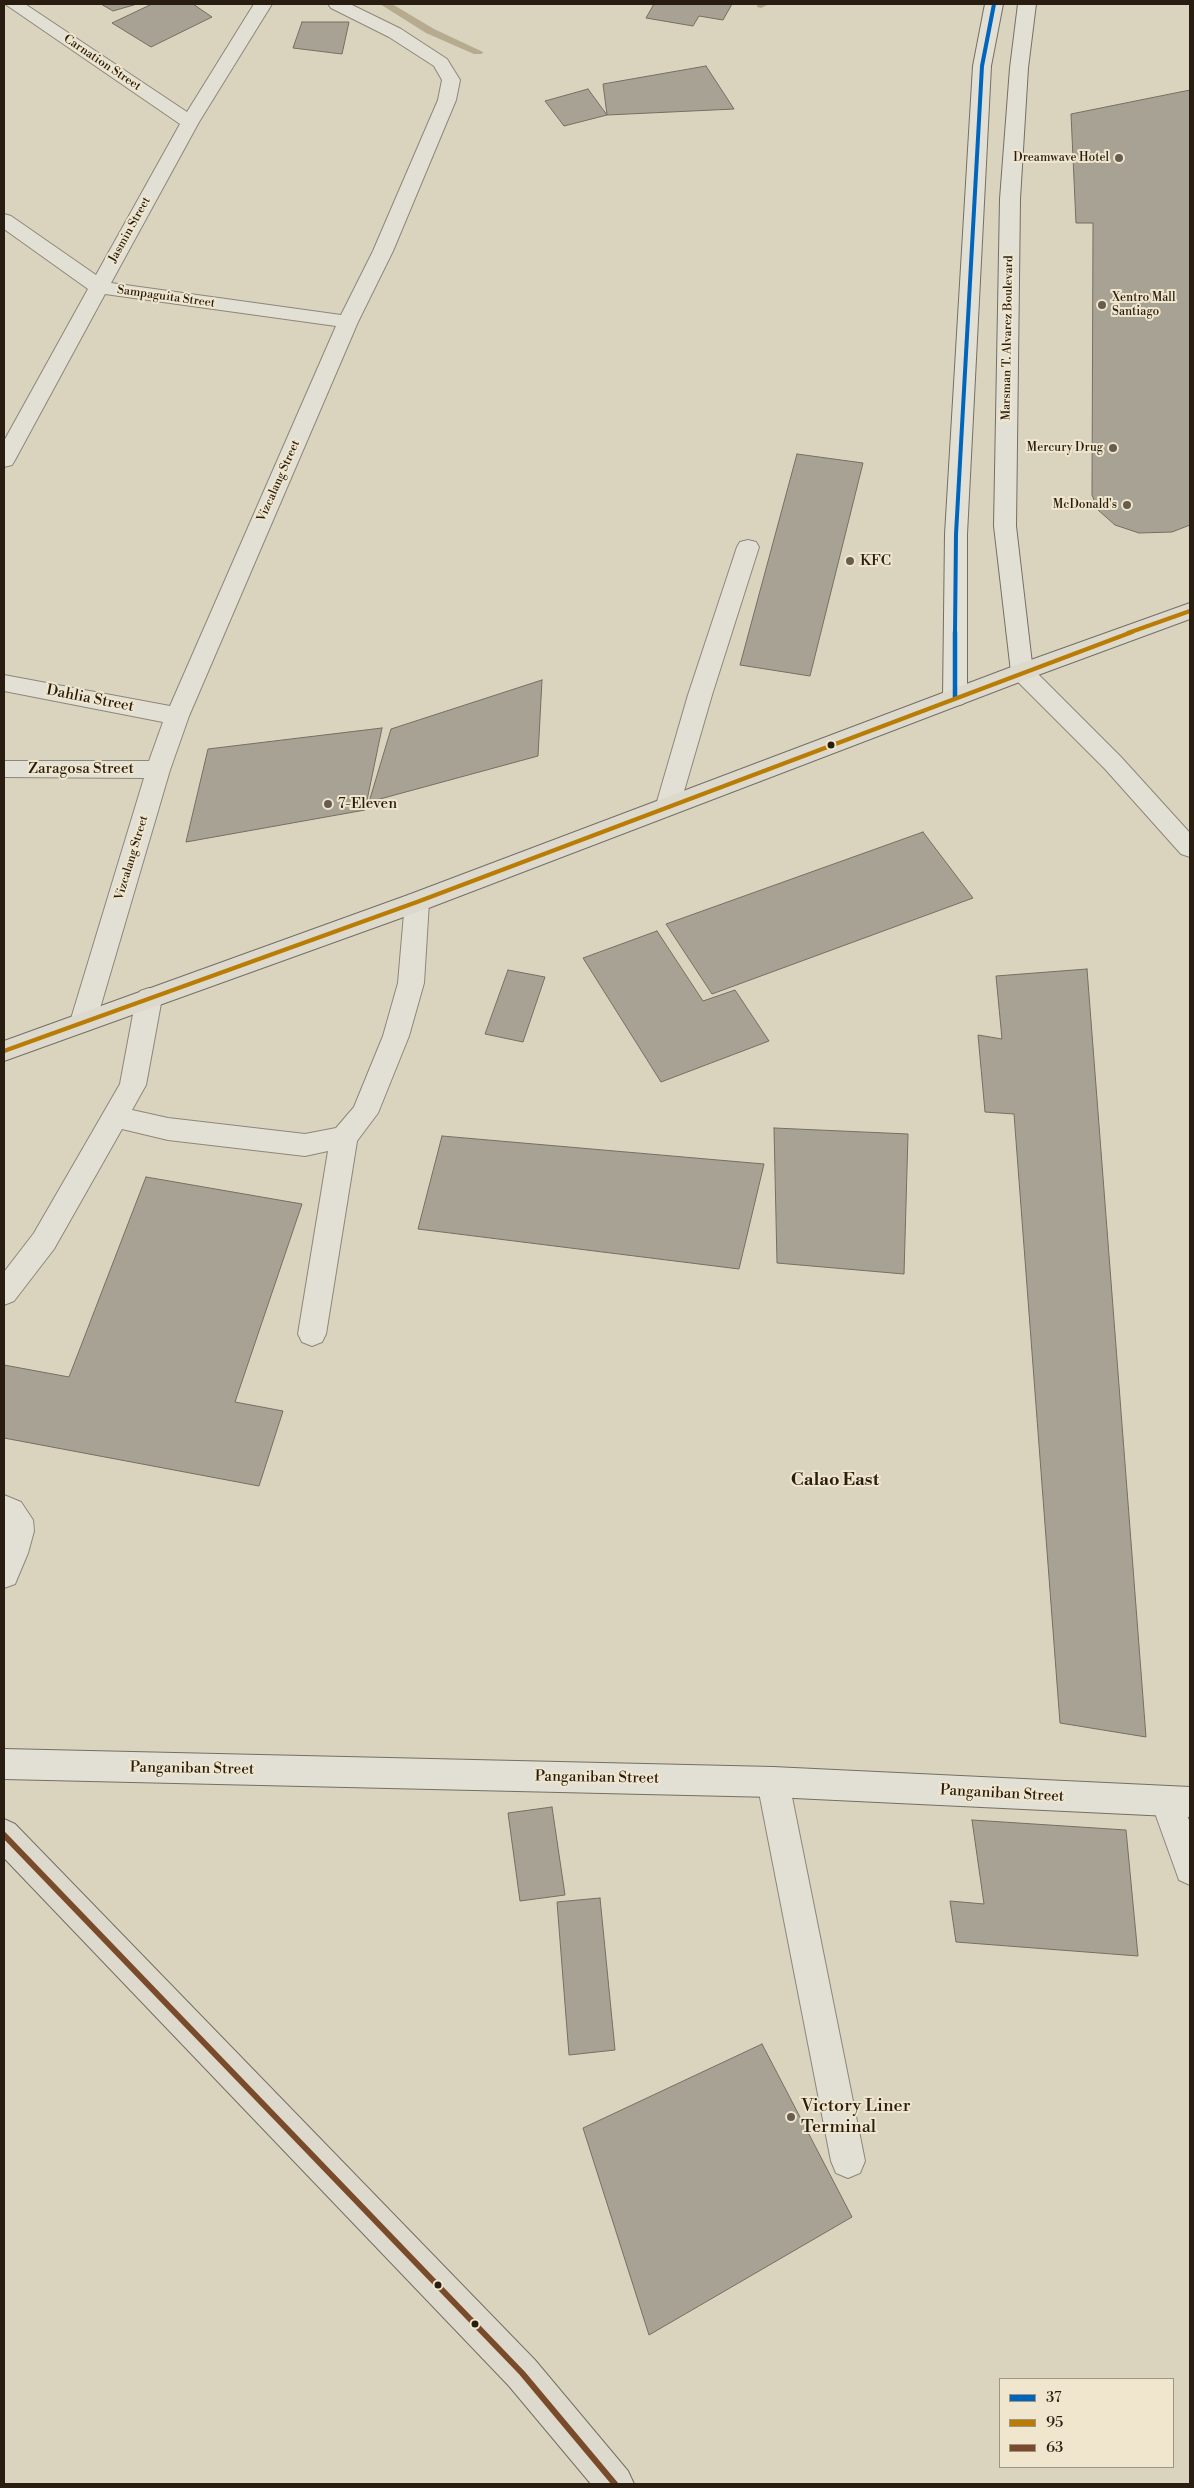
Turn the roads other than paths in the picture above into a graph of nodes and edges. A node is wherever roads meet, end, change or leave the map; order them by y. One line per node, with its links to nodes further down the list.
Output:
1 (14, 4): 6 (street, Carnation Street)
2 (263, 4): 6 (street, Jasmin Street)
3 (337, 4): 9 (street, Vizcalang Street)
4 (994, 4): 15 (street)
5 (1028, 4): 13 (street, Marsman T. Alvarez Boulevard)
6 (190, 122): 8 (street, Jasmin Street)
7 (4, 220): 8 (street, Sampaguita Street)
8 (99, 287): 9 (street, Sampaguita Street); 10 (street, Jasmin Street)
9 (348, 322): 16 (street, Vizcalang Street)
10 (4, 460)
11 (748, 547): 19 (street)
12 (1190, 611): 13 (main road)
13 (1022, 672): 15 (main road); 20 (street)
14 (4, 683): 16 (street, Dahlia Street)
15 (955, 698): 19 (main road)
16 (177, 716): 18 (street, Vizcalang Street)
17 (4, 769): 18 (street, Zaragosa Street)
18 (158, 770): 23 (street, Vizcalang Street)
19 (668, 805): 21 (main road)
20 (1190, 848)
21 (417, 902): 22 (main road); 26 (street)
22 (149, 998): 23 (main road); 25 (street)
23 (83, 1022): 24 (main road)
24 (4, 1051)
25 (115, 1117): 26 (street); 27 (street)
26 (344, 1137): 28 (street)
27 (4, 1293)
28 (312, 1334)
29 (4, 1508): 30 (street)
30 (4, 1574)
31 (4, 1764): 32 (street, Panganiban Street)
32 (773, 1782): 33 (street, Panganiban Street); 36 (street)
33 (1179, 1802): 35 (street)
34 (4, 1836): 37 (main road)
35 (1190, 1869)
36 (848, 2161)
37 (615, 2484)

